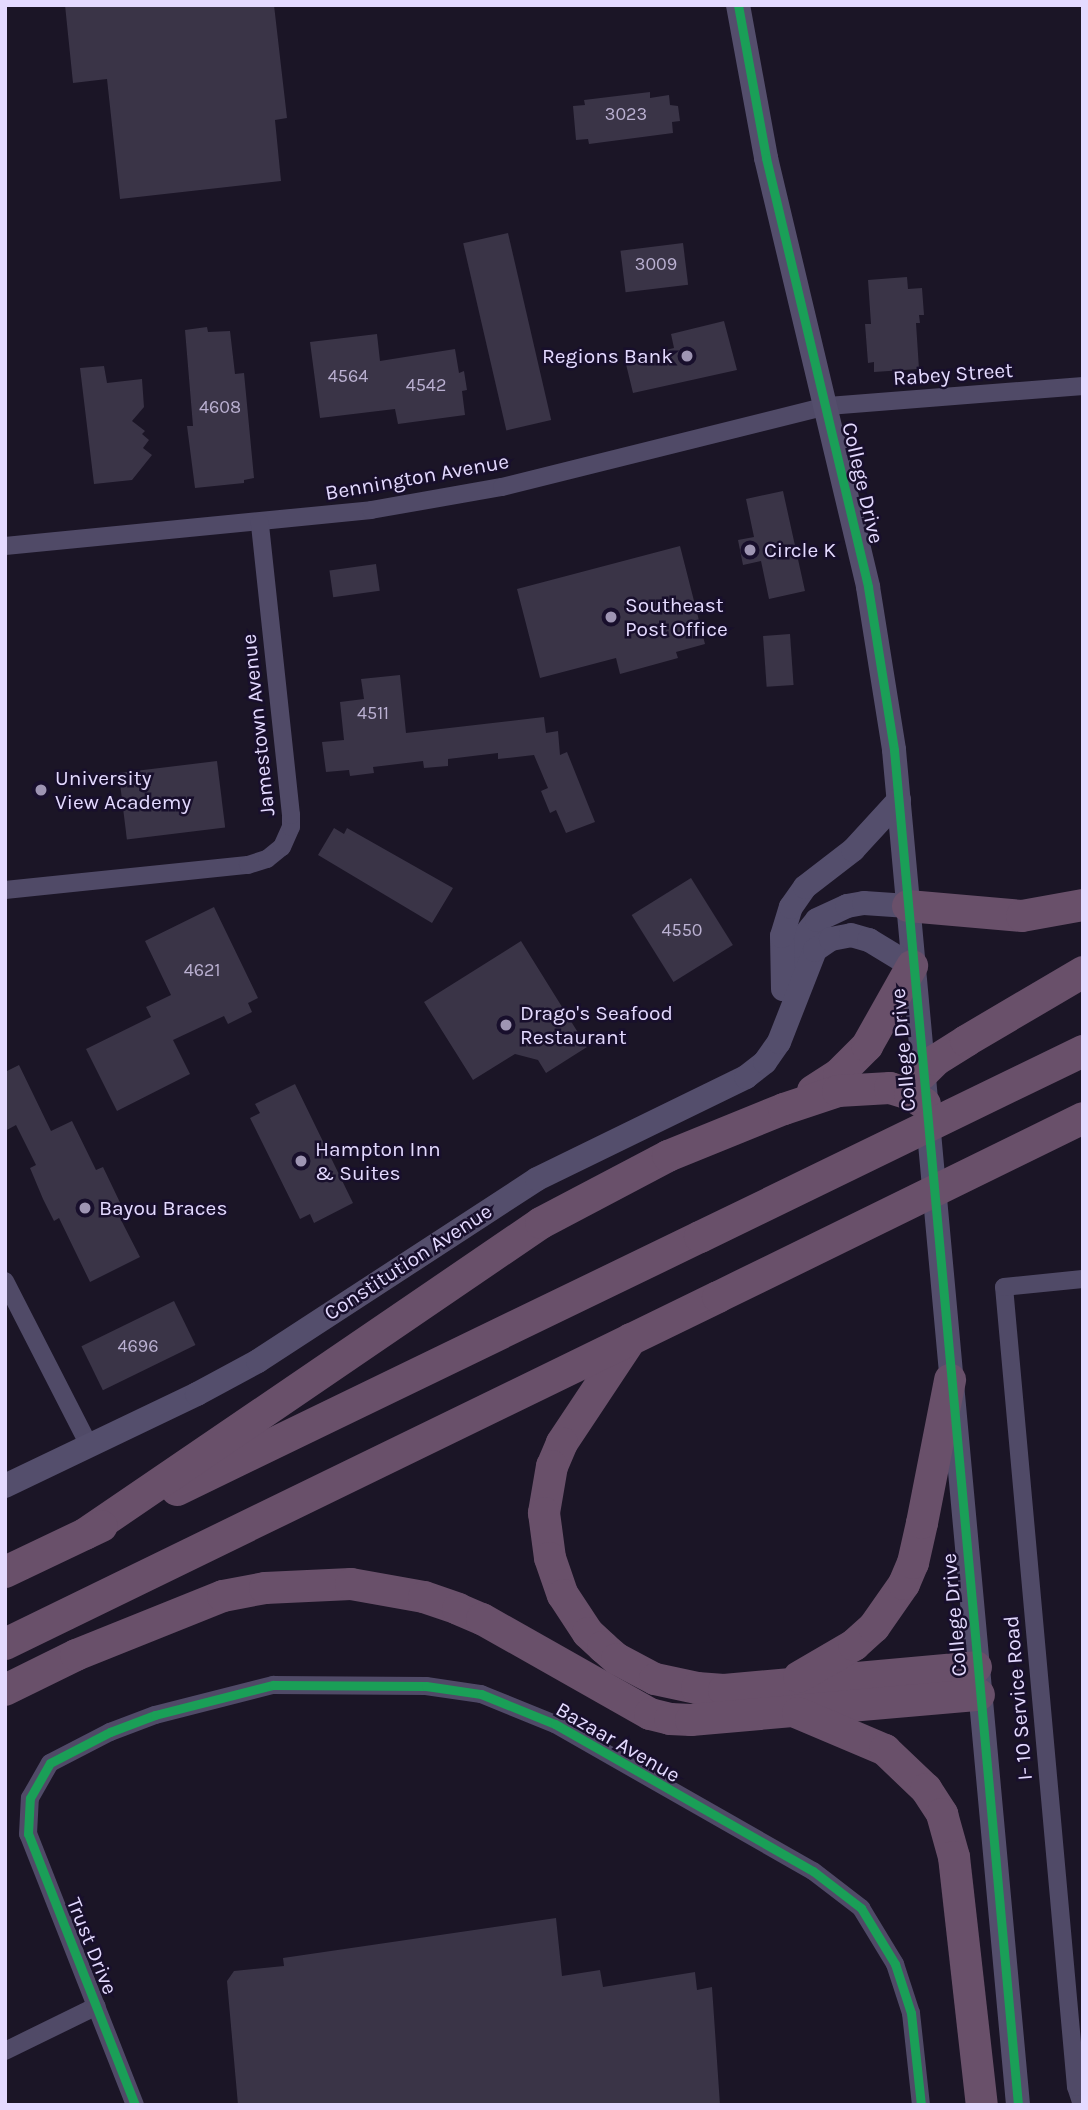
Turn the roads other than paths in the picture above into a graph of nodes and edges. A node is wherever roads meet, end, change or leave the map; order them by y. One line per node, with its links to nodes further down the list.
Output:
1 (738, 5): 3 (street, College Drive)
2 (1083, 386): 3 (street, Rabey Street)
3 (828, 406): 4 (street, Bennington Avenue); 6 (street, College Drive)
4 (260, 523): 5 (street, Bennington Avenue); 7 (street, Jamestown Avenue)
5 (5, 546)
6 (899, 800): 9 (street, College Drive); 12 (street)
7 (5, 890)
8 (1083, 905): 9 (highway)
9 (908, 906): 10 (street, College Drive); 12 (street)
10 (912, 966): 13 (street, Constitution Avenue); 15 (street, College Drive); 16 (highway)
11 (1083, 972): 15 (highway)
12 (783, 989): 13 (street)
13 (788, 1016): 22 (street, Constitution Avenue)
14 (1083, 1051): 24 (highway, bridge)
15 (924, 1089): 16 (highway); 21 (street, College Drive)
16 (784, 1109): 24 (highway)
17 (1083, 1118): 20 (highway, bridge)
18 (1083, 1279): 38 (street, I- 10 Service Road)
19 (5, 1281): 22 (street)
20 (631, 1339): 26 (highway); 28 (highway)
21 (950, 1380): 27 (street, College Drive); 28 (highway)
22 (89, 1445): 23 (street, Constitution Avenue)
23 (5, 1486)
24 (85, 1534): 25 (highway)
25 (5, 1572)
26 (5, 1644)
27 (977, 1681): 28 (highway); 30 (highway); 37 (street, College Drive)
28 (775, 1685)
29 (5, 1690): 30 (highway)
30 (793, 1711): 36 (highway)
31 (30, 1798): 32 (street, Trust Drive); 35 (street, Bazaar Avenue)
32 (97, 2006): 33 (street); 34 (street, Trust Drive)
33 (5, 2051)
34 (135, 2105)
35 (921, 2105)
36 (982, 2105)
37 (1018, 2105)
38 (1082, 2105)

